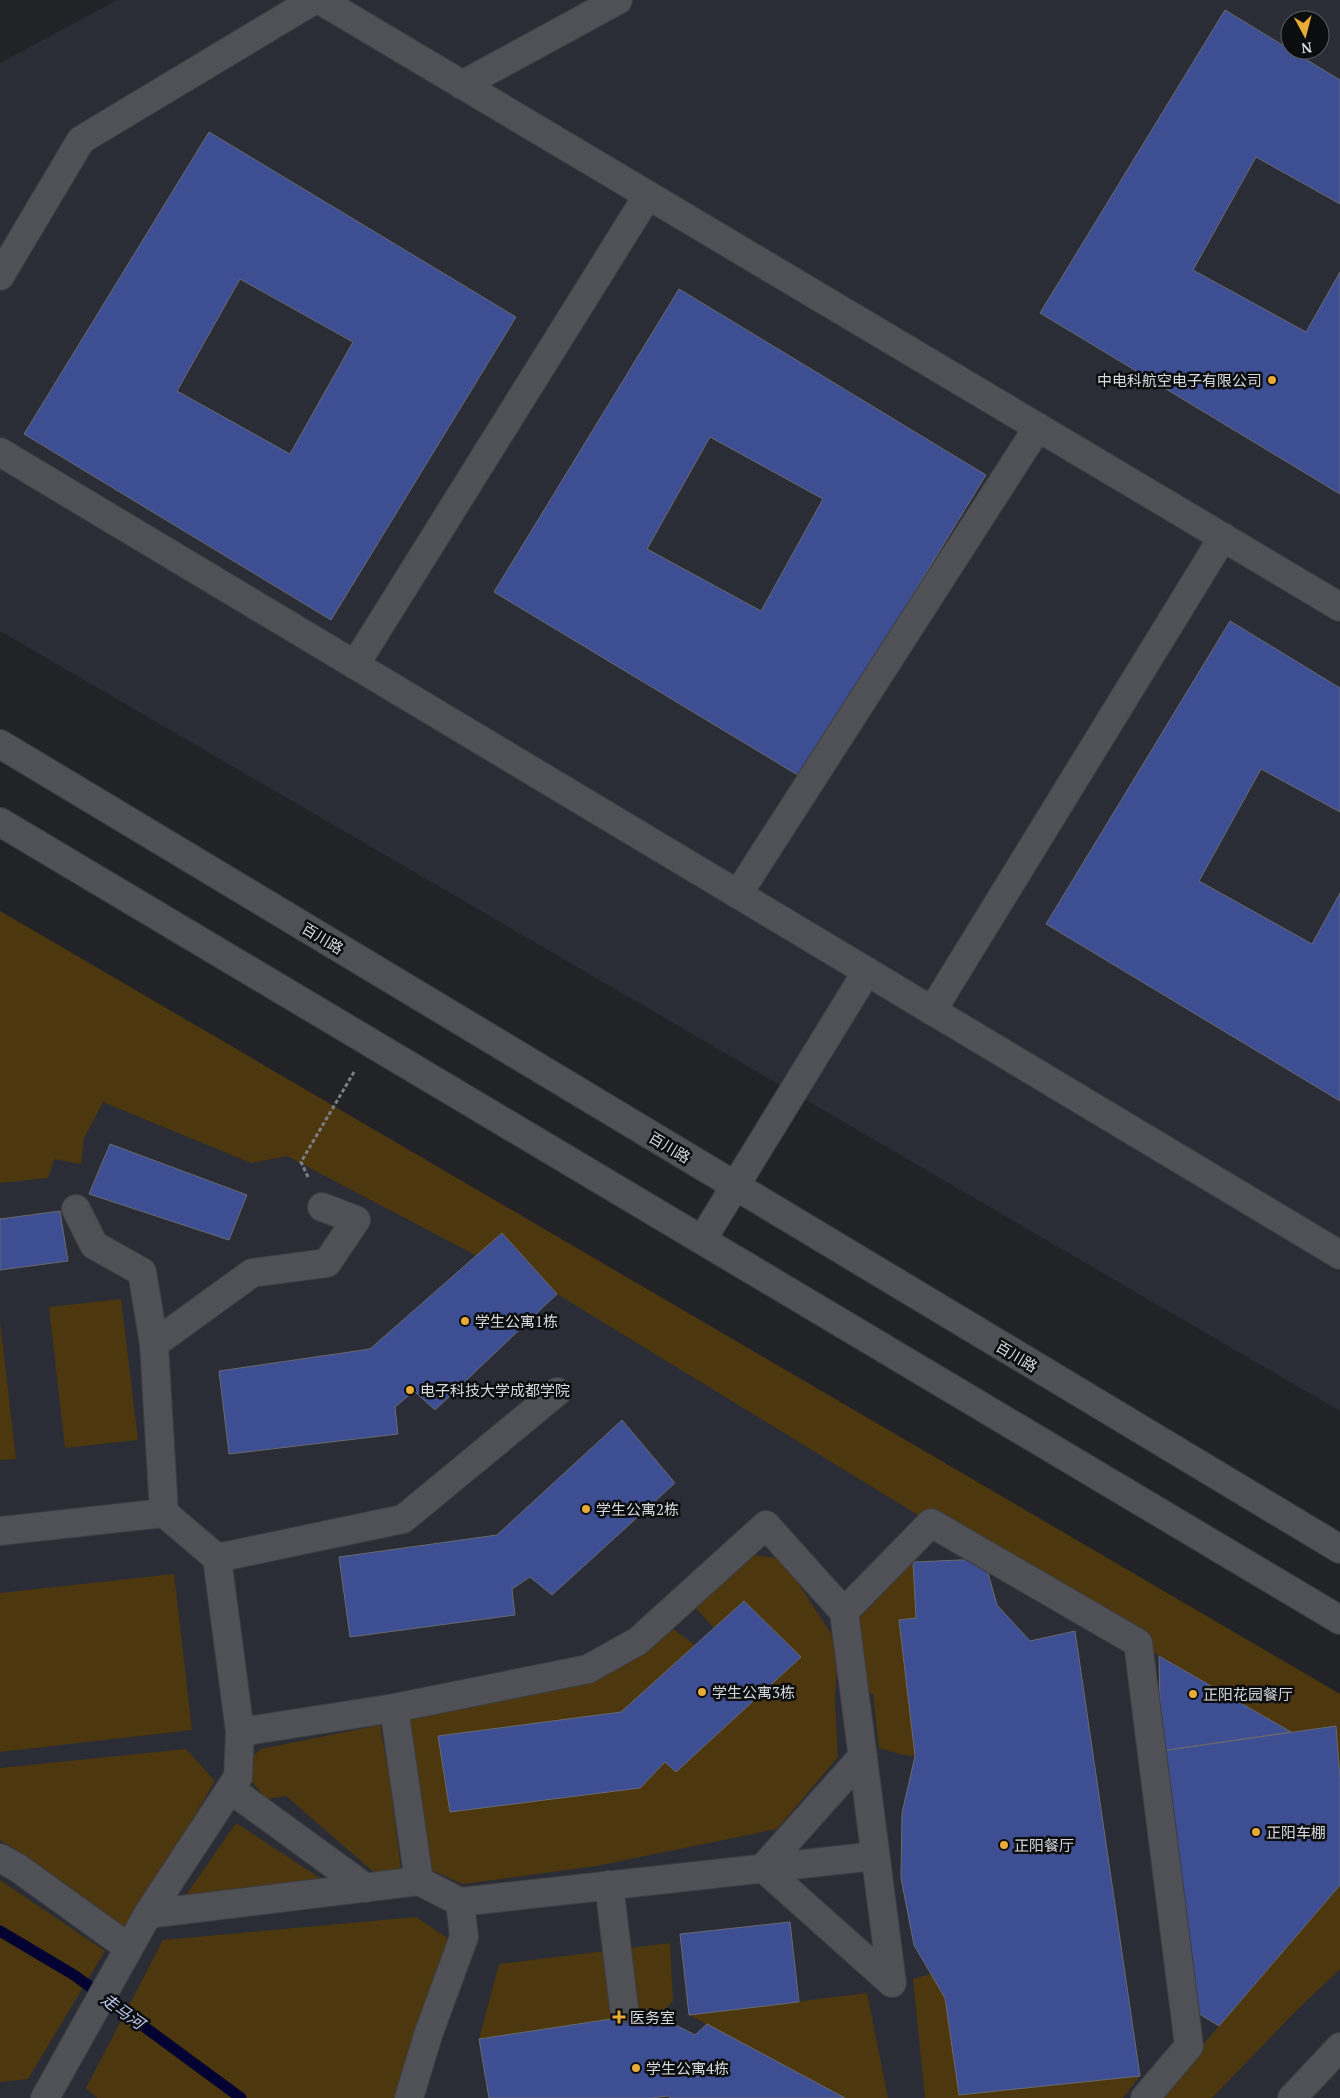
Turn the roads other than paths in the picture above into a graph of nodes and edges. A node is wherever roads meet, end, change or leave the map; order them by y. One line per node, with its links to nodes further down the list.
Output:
1 (314, 0): 6 (street)
2 (320, 0): 4 (street)
3 (618, 0): 4 (street)
4 (462, 85): 5 (street)
5 (648, 195): 7 (street); 11 (street)
6 (0, 276)
7 (1038, 427): 9 (street); 14 (street)
8 (0, 452): 11 (street)
9 (1223, 537): 10 (street); 16 (street)
10 (1340, 607)
11 (355, 665): 14 (street)
12 (0, 744): 17 (street, 百川路)
13 (0, 822): 20 (street)
14 (738, 894): 15 (street)
15 (867, 971): 16 (street); 17 (street)
16 (932, 1011): 21 (street)
17 (735, 1186): 20 (street); 26 (street, 百川路)
18 (322, 1207): 22 (street)
19 (76, 1209): 22 (street)
20 (702, 1240): 29 (street)
21 (1339, 1252)
22 (154, 1344): 24 (street)
23 (556, 1392): 27 (street)
24 (164, 1513): 25 (street); 27 (street)
25 (0, 1531)
26 (1340, 1550)
27 (217, 1558): 31 (street)
28 (844, 1612): 30 (street); 32 (street); 47 (street)
29 (1340, 1620)
30 (394, 1708): 31 (street); 37 (street)
31 (240, 1732): 33 (street)
32 (863, 1756): 34 (street); 36 (street)
33 (230, 1790): 39 (street); 41 (street)
34 (875, 1856): 36 (street); 36 (street)
35 (0, 1858): 42 (street)
36 (763, 1868): 38 (street)
37 (419, 1881): 39 (street); 40 (street)
38 (609, 1885): 40 (street); 43 (street)
39 (366, 1888): 41 (street)
40 (460, 1902): 46 (street)
41 (148, 1914): 42 (street)
42 (129, 1948): 45 (street)
43 (624, 2008)
44 (1340, 2047): 48 (street)
45 (45, 2098)
46 (410, 2098)
47 (1145, 2098)
48 (1292, 2098)

